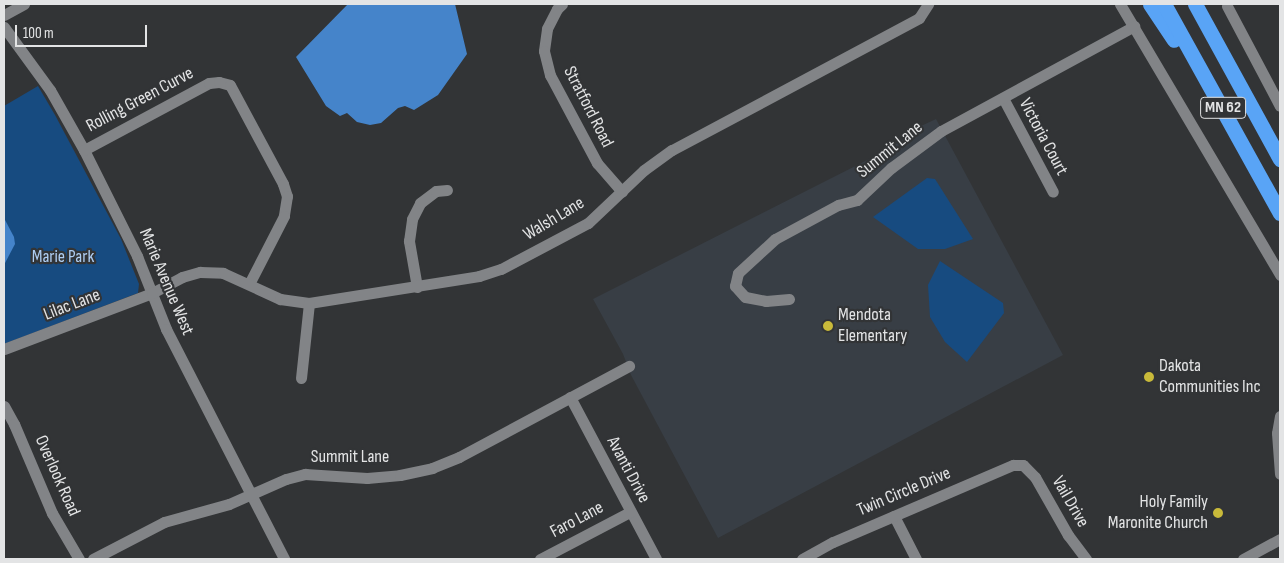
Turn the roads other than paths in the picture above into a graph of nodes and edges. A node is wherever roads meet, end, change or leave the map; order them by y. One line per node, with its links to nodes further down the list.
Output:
1 (24, 4): 9 (street)
2 (562, 4): 18 (street, Stratford Road)
3 (928, 4): 18 (street, Walsh Lane)
4 (1120, 4): 10 (street)
5 (1150, 4): 16 (highway)
6 (1164, 4): 16 (highway, MN 62)
7 (1195, 4): 15 (highway, MN 62)
8 (1227, 6): 13 (street)
9 (4, 14)
10 (1134, 26): 12 (street, Summit Lane); 21 (street)
11 (4, 27): 14 (street, Marie Avenue West)
12 (1003, 98): 19 (street, Victoria Court); 25 (street, Summit Lane)
13 (1280, 106)
14 (84, 150): 22 (street, Rolling Green Curve); 24 (street, Marie Avenue West)
15 (1280, 159)
16 (1262, 178): 20 (highway, MN 62)
17 (447, 190): 23 (street)
18 (622, 192): 23 (street, Walsh Lane)
19 (1053, 192)
20 (1280, 213)
21 (1280, 275)
22 (249, 284): 24 (street, Walsh Lane); 26 (street, Walsh Lane)
23 (416, 286): 26 (street, Walsh Lane)
24 (152, 293): 27 (street, Lilac Lane); 35 (street, Marie Avenue West)
25 (789, 299)
26 (309, 303): 29 (street)
27 (4, 349)
28 (629, 366): 30 (street, Summit Lane)
29 (301, 378)
30 (570, 397): 35 (street, Summit Lane); 36 (street, Avanti Drive)
31 (4, 406): 39 (street, Overlook Road)
32 (1280, 416): 34 (street)
33 (1023, 465): 37 (street, Twin Circle Drive); 46 (street, Vail Drive)
34 (1280, 474)
35 (250, 495): 40 (street, Summit Lane); 41 (street, Marie Avenue West)
36 (630, 512): 42 (street, Faro Lane); 43 (street, Avanti Drive)
37 (894, 516): 44 (street, Twin Circle Drive); 45 (street)
38 (1280, 540): 47 (street)
39 (79, 559)
40 (93, 559)
41 (284, 559)
42 (540, 559)
43 (656, 559)
44 (802, 559)
45 (916, 559)
46 (1086, 559)
47 (1243, 559)

